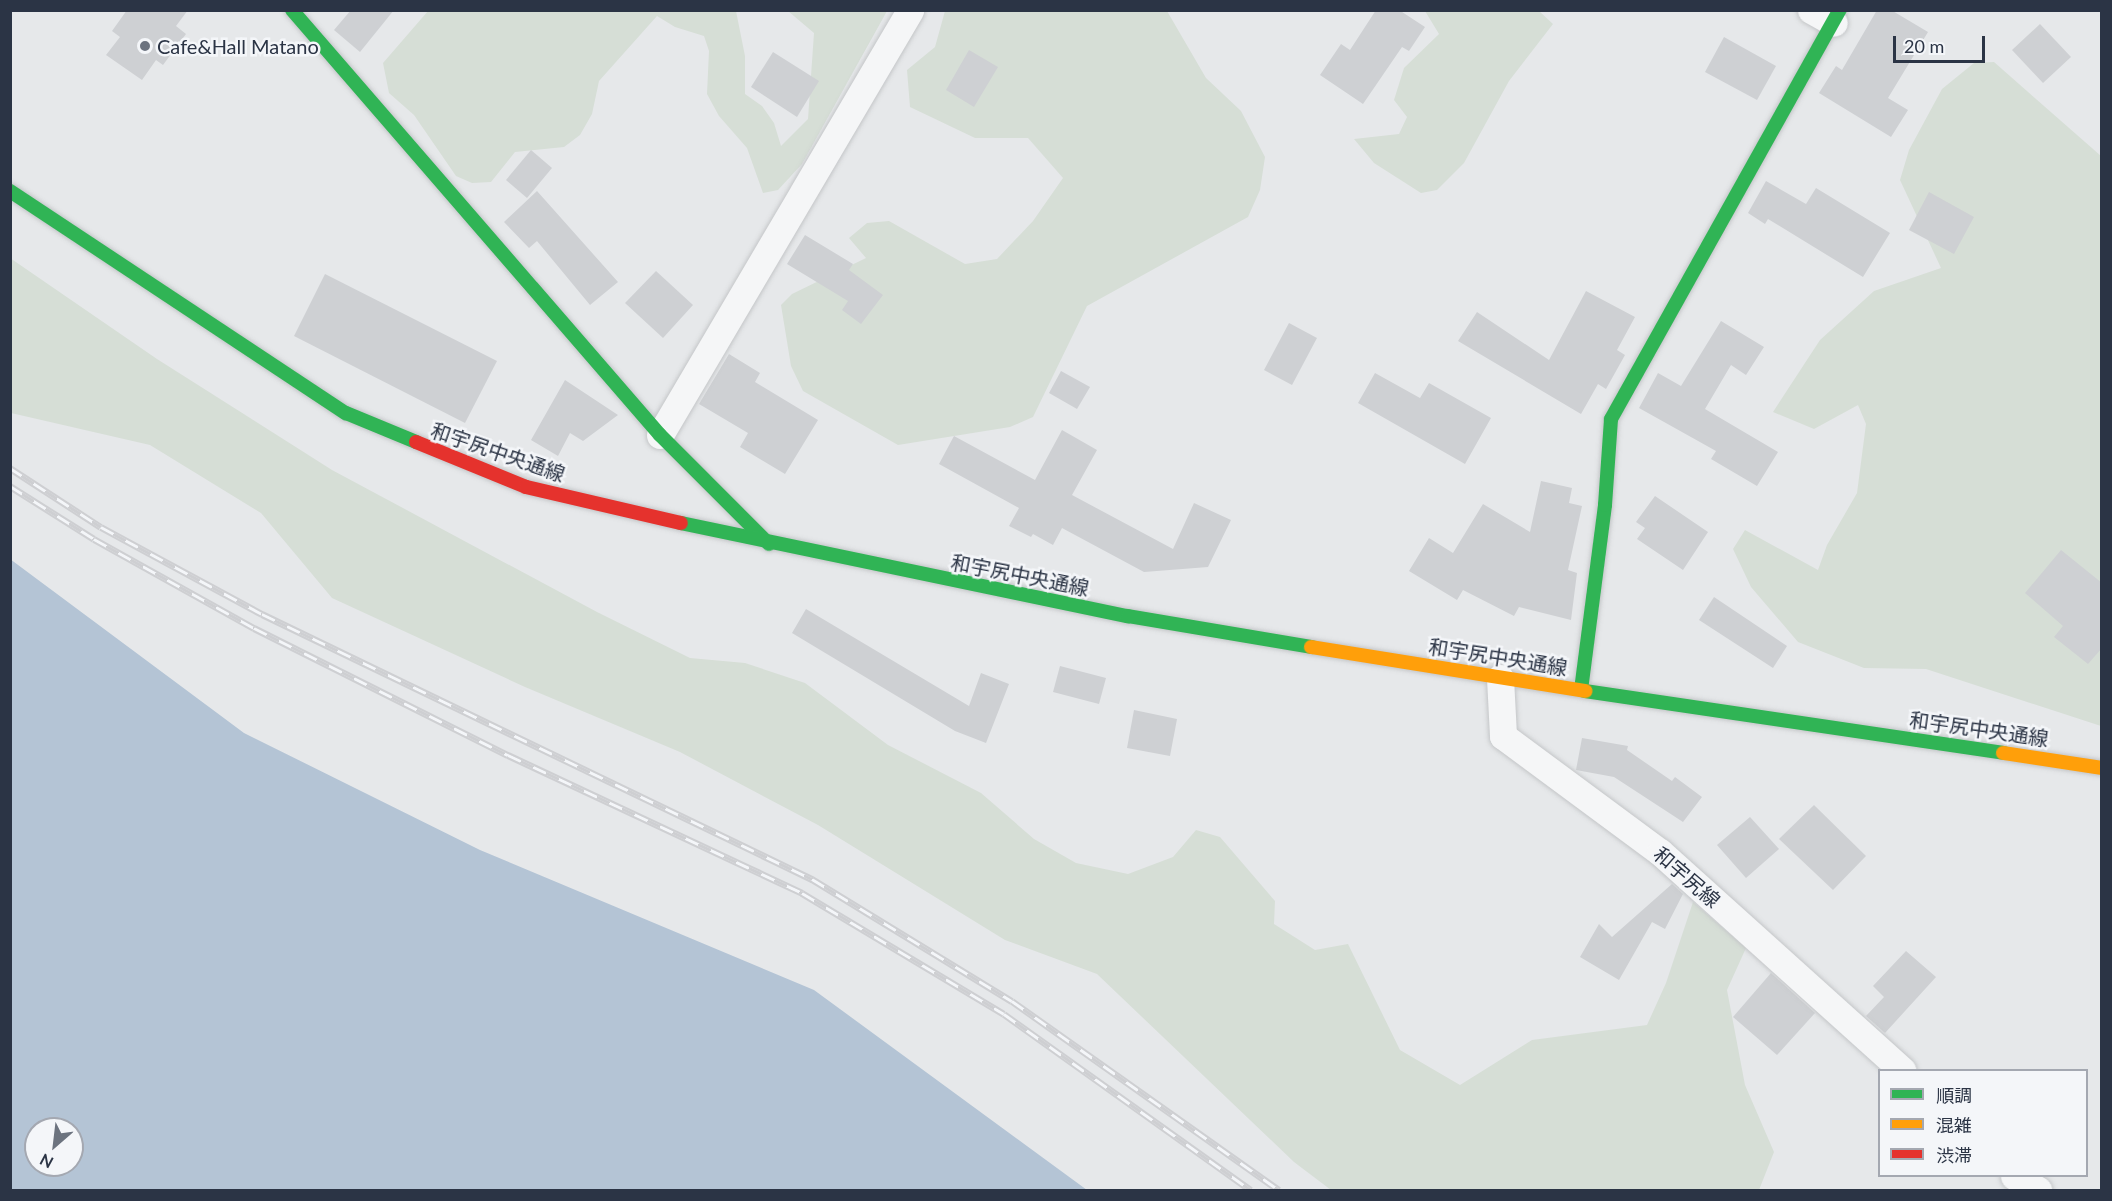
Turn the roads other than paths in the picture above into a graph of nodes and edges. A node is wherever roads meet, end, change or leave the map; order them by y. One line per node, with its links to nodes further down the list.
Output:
1 (292, 10): 5 (street)
2 (910, 10): 5 (street)
3 (1828, 15): 8 (street)
4 (10, 191): 6 (street, 和宇尻中央通線)
5 (660, 435): 6 (street)
6 (769, 544): 7 (street, 和宇尻中央通線)
7 (1500, 678): 8 (street, 和宇尻中央通線); 10 (street, 和宇尻線)
8 (1581, 690): 9 (street, 和宇尻中央通線)
9 (2102, 768)
10 (1900, 1069)
11 (2016, 1177): 12 (street)
12 (2038, 1191)

